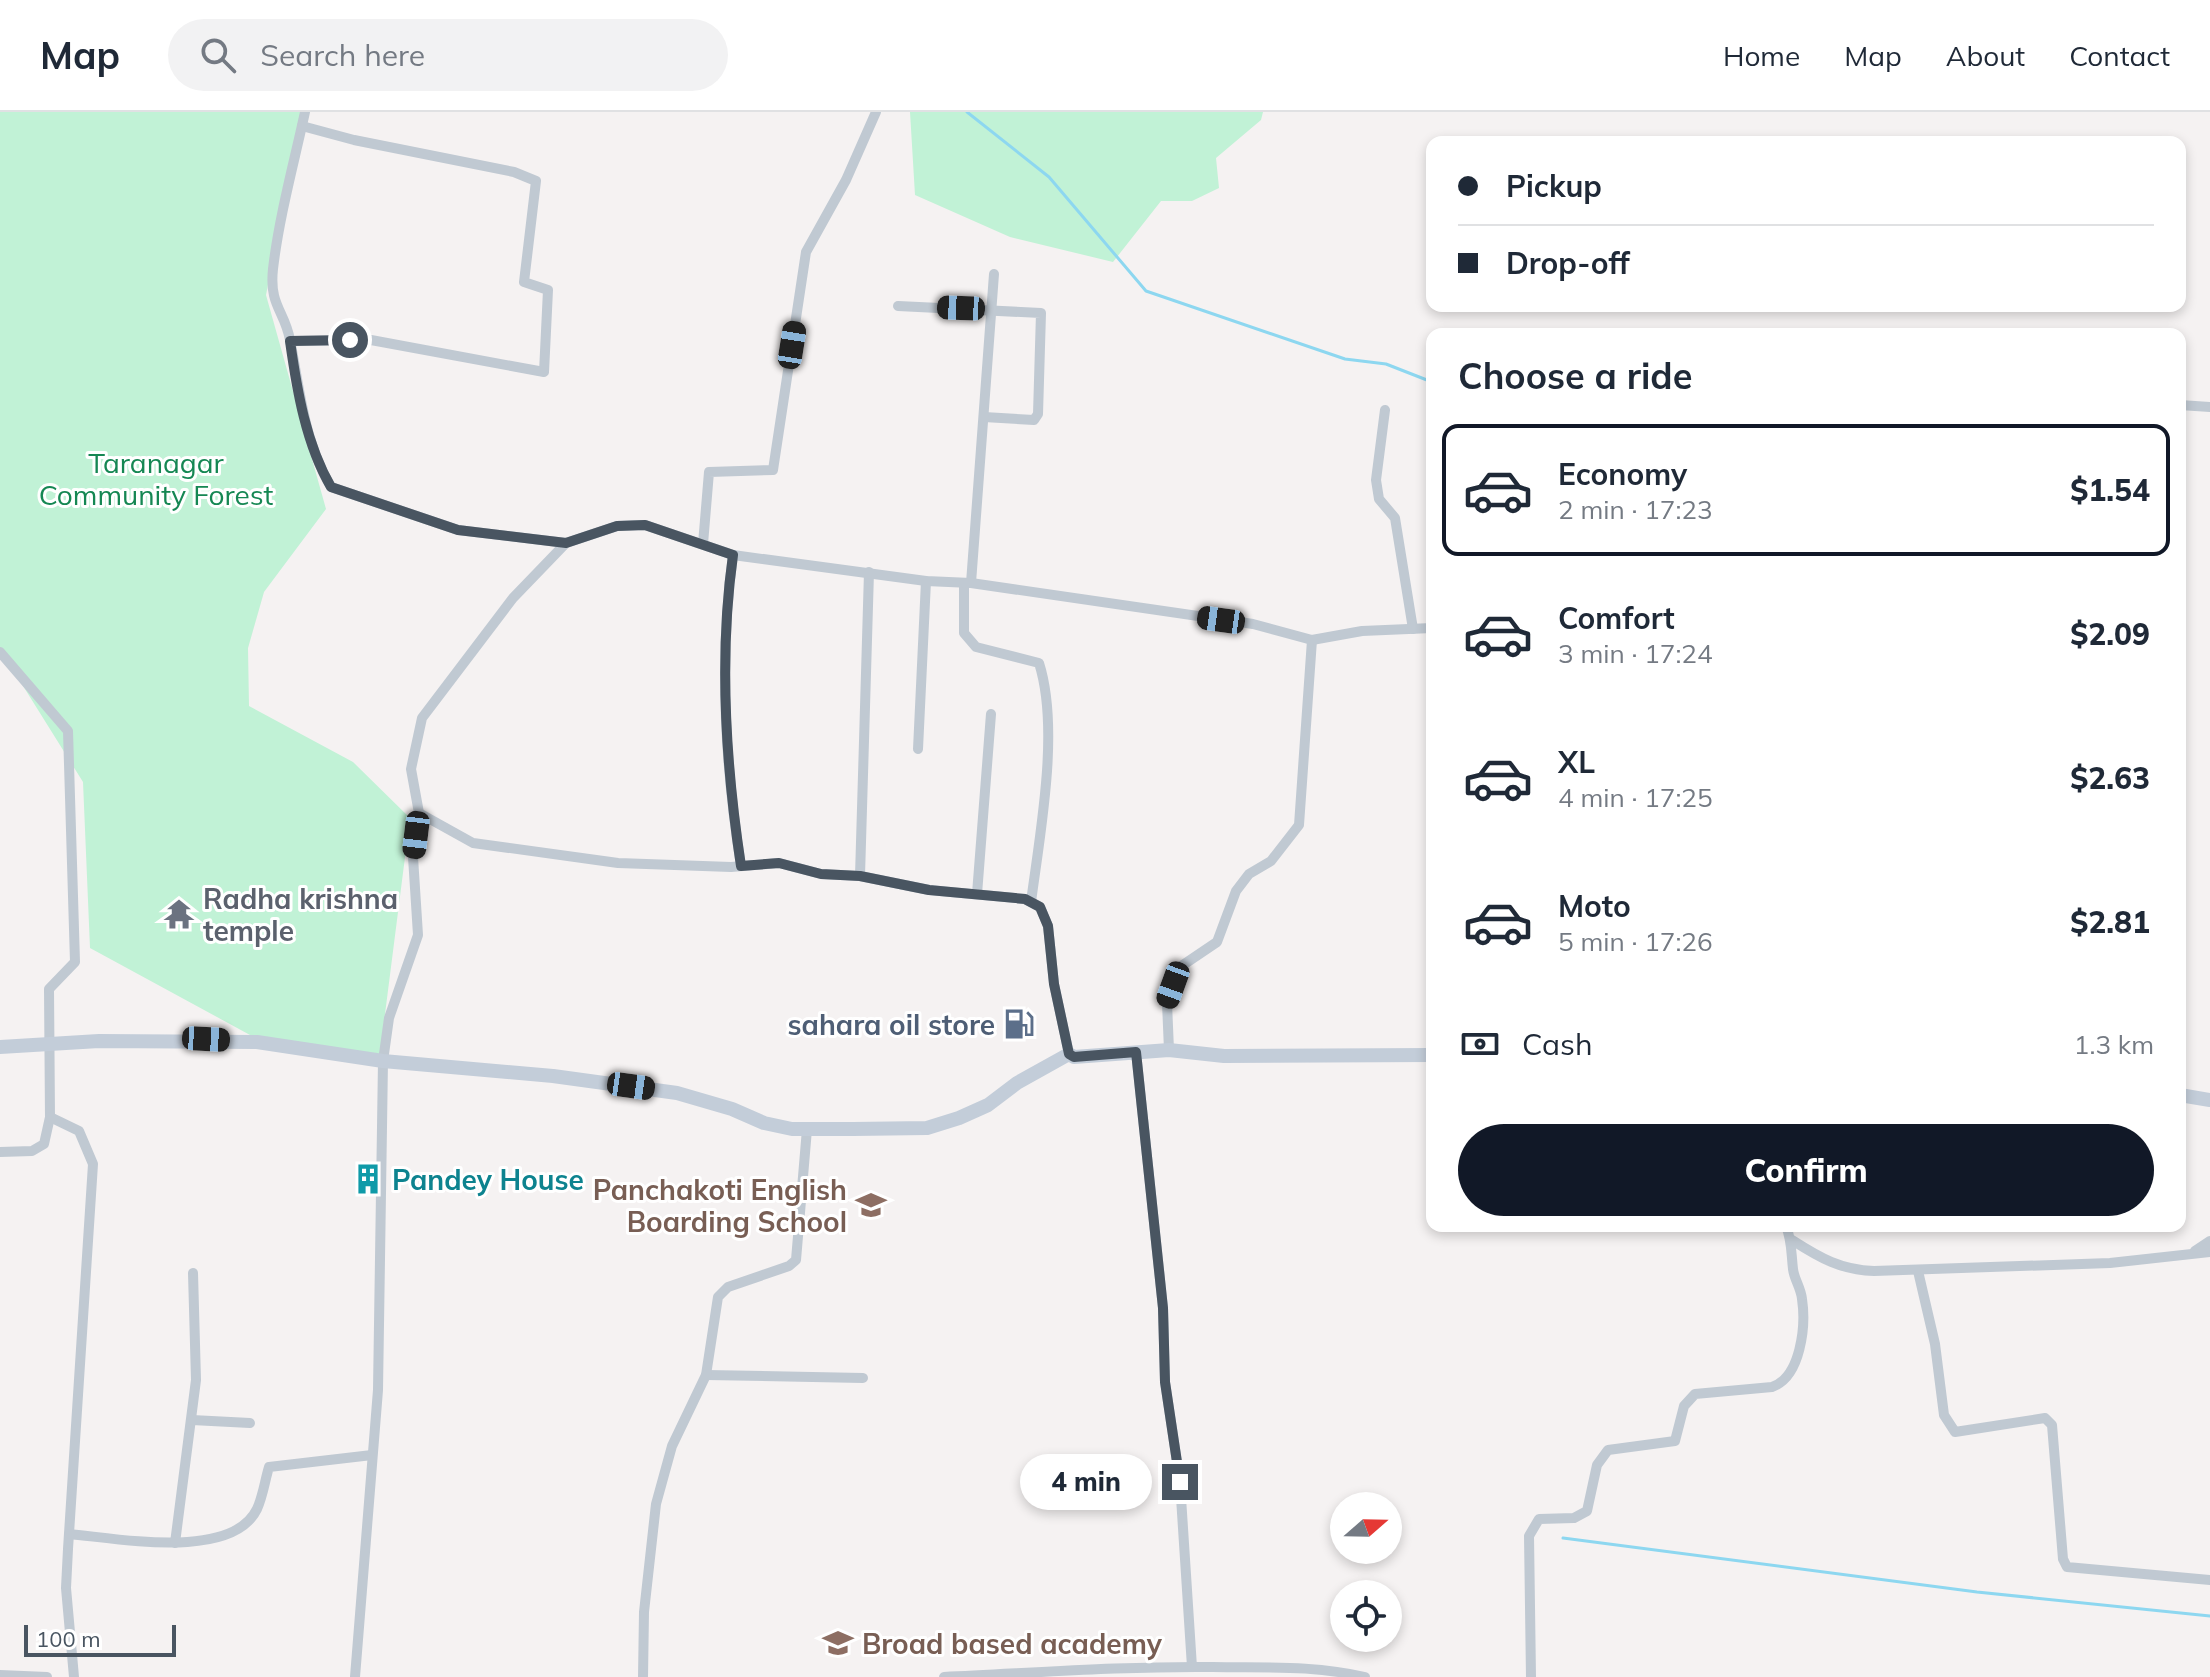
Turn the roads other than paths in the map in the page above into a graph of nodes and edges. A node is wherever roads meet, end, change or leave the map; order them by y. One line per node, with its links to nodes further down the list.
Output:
1 (305, 112): 3 (street)
2 (876, 112): 13 (street)
3 (302, 126): 7 (street); 7 (street)
4 (994, 274): 6 (street)
5 (898, 306): 6 (street)
6 (992, 309): 11 (street); 11 (street)
7 (290, 341): 12 (street)
8 (2186, 405): 9 (street)
9 (2210, 407)
10 (1385, 410): 19 (street)
11 (984, 417): 17 (street)
12 (566, 543): 13 (street); 24 (street)
13 (703, 544): 14 (street)
14 (733, 555): 15 (street); 25 (street)
15 (869, 572): 16 (street); 26 (street)
16 (926, 581): 17 (street); 23 (street)
17 (968, 583): 20 (street); 28 (street)
18 (1426, 628): 19 (street)
19 (1413, 629): 20 (street)
20 (1312, 640): 31 (street)
21 (0, 652): 29 (street)
22 (991, 714): 27 (street)
23 (918, 749)
24 (419, 813): 25 (street); 35 (street)
25 (741, 866): 26 (street)
26 (860, 876): 27 (street)
27 (977, 894): 28 (street)
28 (1031, 902): 33 (street)
29 (51, 1044): 30 (street); 35 (street); 38 (street)
30 (0, 1047)
31 (1169, 1050): 32 (street); 34 (street)
32 (1136, 1052): 33 (street); 56 (street)
33 (1069, 1054): 39 (street)
34 (1426, 1055)
35 (383, 1061): 39 (street); 52 (street)
36 (2186, 1096): 37 (street)
37 (2210, 1100)
38 (50, 1117): 40 (street); 53 (street)
39 (807, 1129): 48 (street)
40 (0, 1152)
41 (1789, 1232): 42 (street)
42 (1792, 1240): 46 (street); 64 (street)
43 (2210, 1241): 44 (street)
44 (2193, 1252): 45 (street); 46 (street)
45 (2210, 1252)
46 (1918, 1271): 55 (street)
47 (193, 1273): 50 (street)
48 (706, 1375): 49 (street); 61 (street)
49 (863, 1378)
50 (192, 1420): 51 (street); 54 (street)
51 (250, 1423)
52 (372, 1455): 54 (street); 60 (street)
53 (69, 1534): 54 (street); 59 (street)
54 (175, 1543)
55 (2210, 1580)
56 (1192, 1667): 62 (street); 63 (street)
57 (0, 1675): 58 (street)
58 (47, 1677)
59 (74, 1677)
60 (355, 1677)
61 (643, 1677)
62 (944, 1677)
63 (1365, 1677)
64 (1531, 1677)

